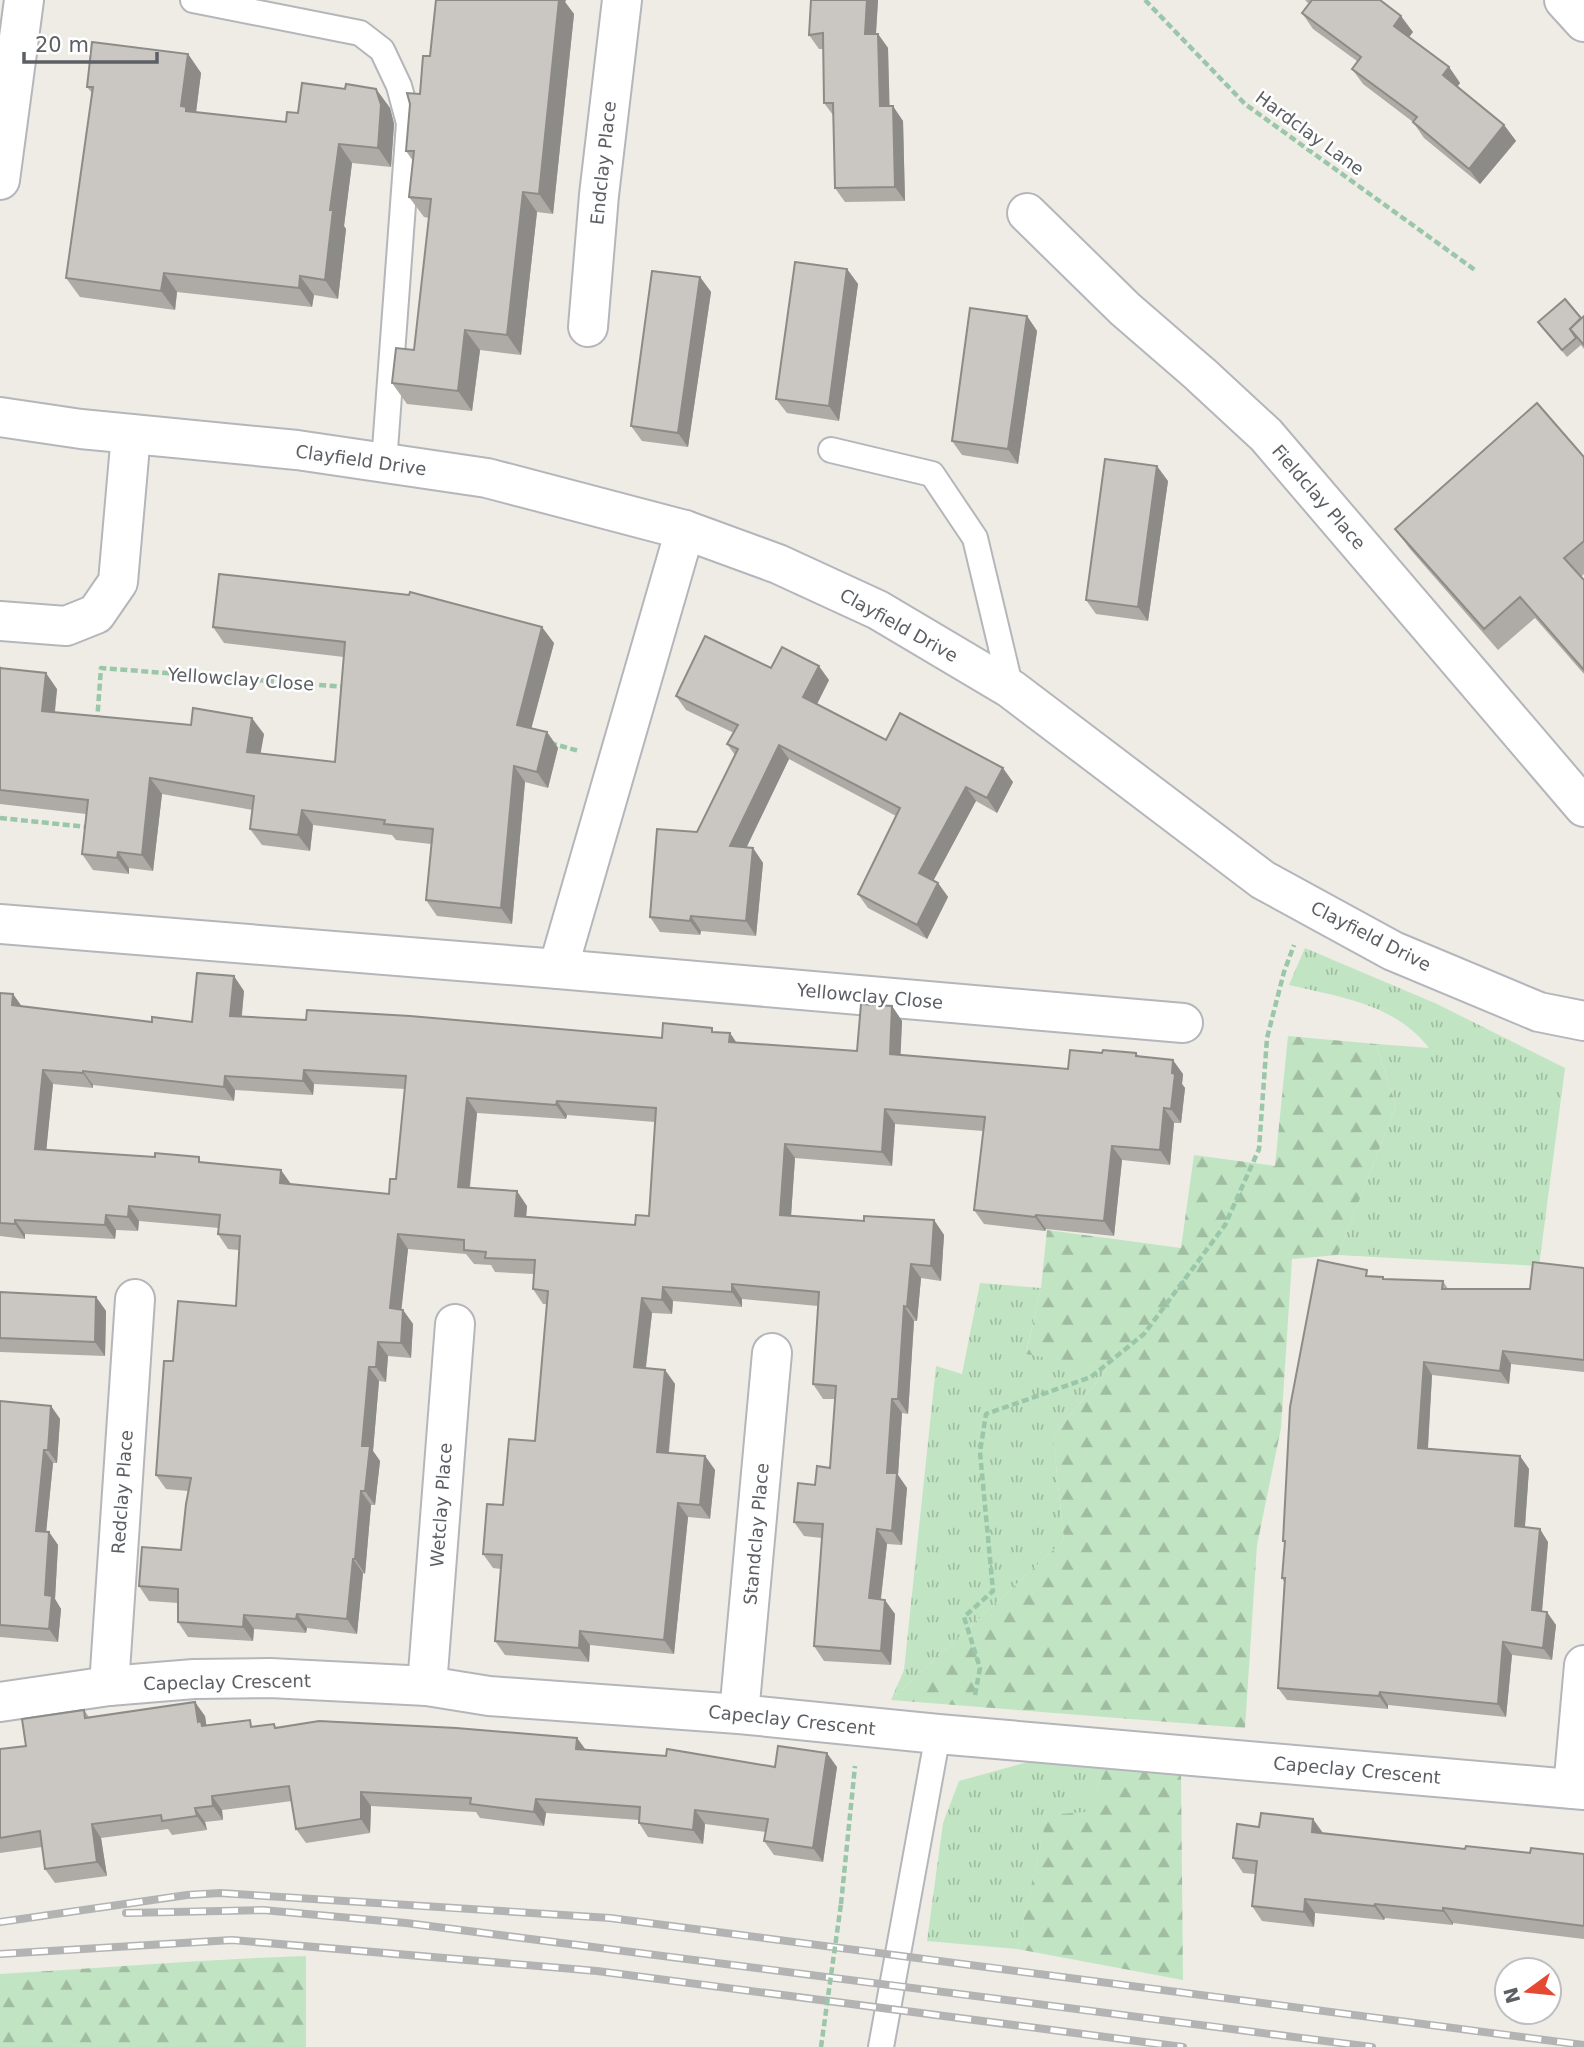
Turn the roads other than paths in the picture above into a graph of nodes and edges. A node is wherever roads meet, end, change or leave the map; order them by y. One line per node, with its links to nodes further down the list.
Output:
1 (24, 0): 6 (street)
2 (192, 0): 12 (lane)
3 (622, 0): 8 (street, Endclay Place)
4 (1564, 0): 5 (street)
5 (1584, 22)
6 (0, 180)
7 (1027, 213): 16 (street, Fieldclay Place)
8 (587, 327)
9 (0, 417): 10 (street, Clayfield Drive)
10 (131, 434): 12 (street, Clayfield Drive); 14 (street)
11 (831, 450): 15 (lane)
12 (384, 463): 13 (street, Clayfield Drive)
13 (685, 530): 15 (street, Clayfield Drive); 18 (street)
14 (0, 621)
15 (1011, 689): 19 (street, Clayfield Drive)
16 (1584, 807)
17 (0, 924): 18 (street, Yellowclay Close)
18 (558, 969): 20 (street, Yellowclay Close)
19 (1584, 1021)
20 (1183, 1023)
21 (135, 1299): 25 (street, Redclay Place)
22 (454, 1324): 26 (street, Wetclay Place)
23 (772, 1353): 28 (street, Standclay Place)
24 (1584, 1665): 30 (street)
25 (109, 1686): 26 (street, Capeclay Crescent); 27 (street, Capeclay Crescent)
26 (427, 1686): 28 (street, Capeclay Crescent)
27 (0, 1702)
28 (739, 1714): 29 (street, Capeclay Crescent)
29 (953, 1736): 30 (street, Capeclay Crescent); 31 (lane)
30 (1578, 1789)
31 (881, 2047)

